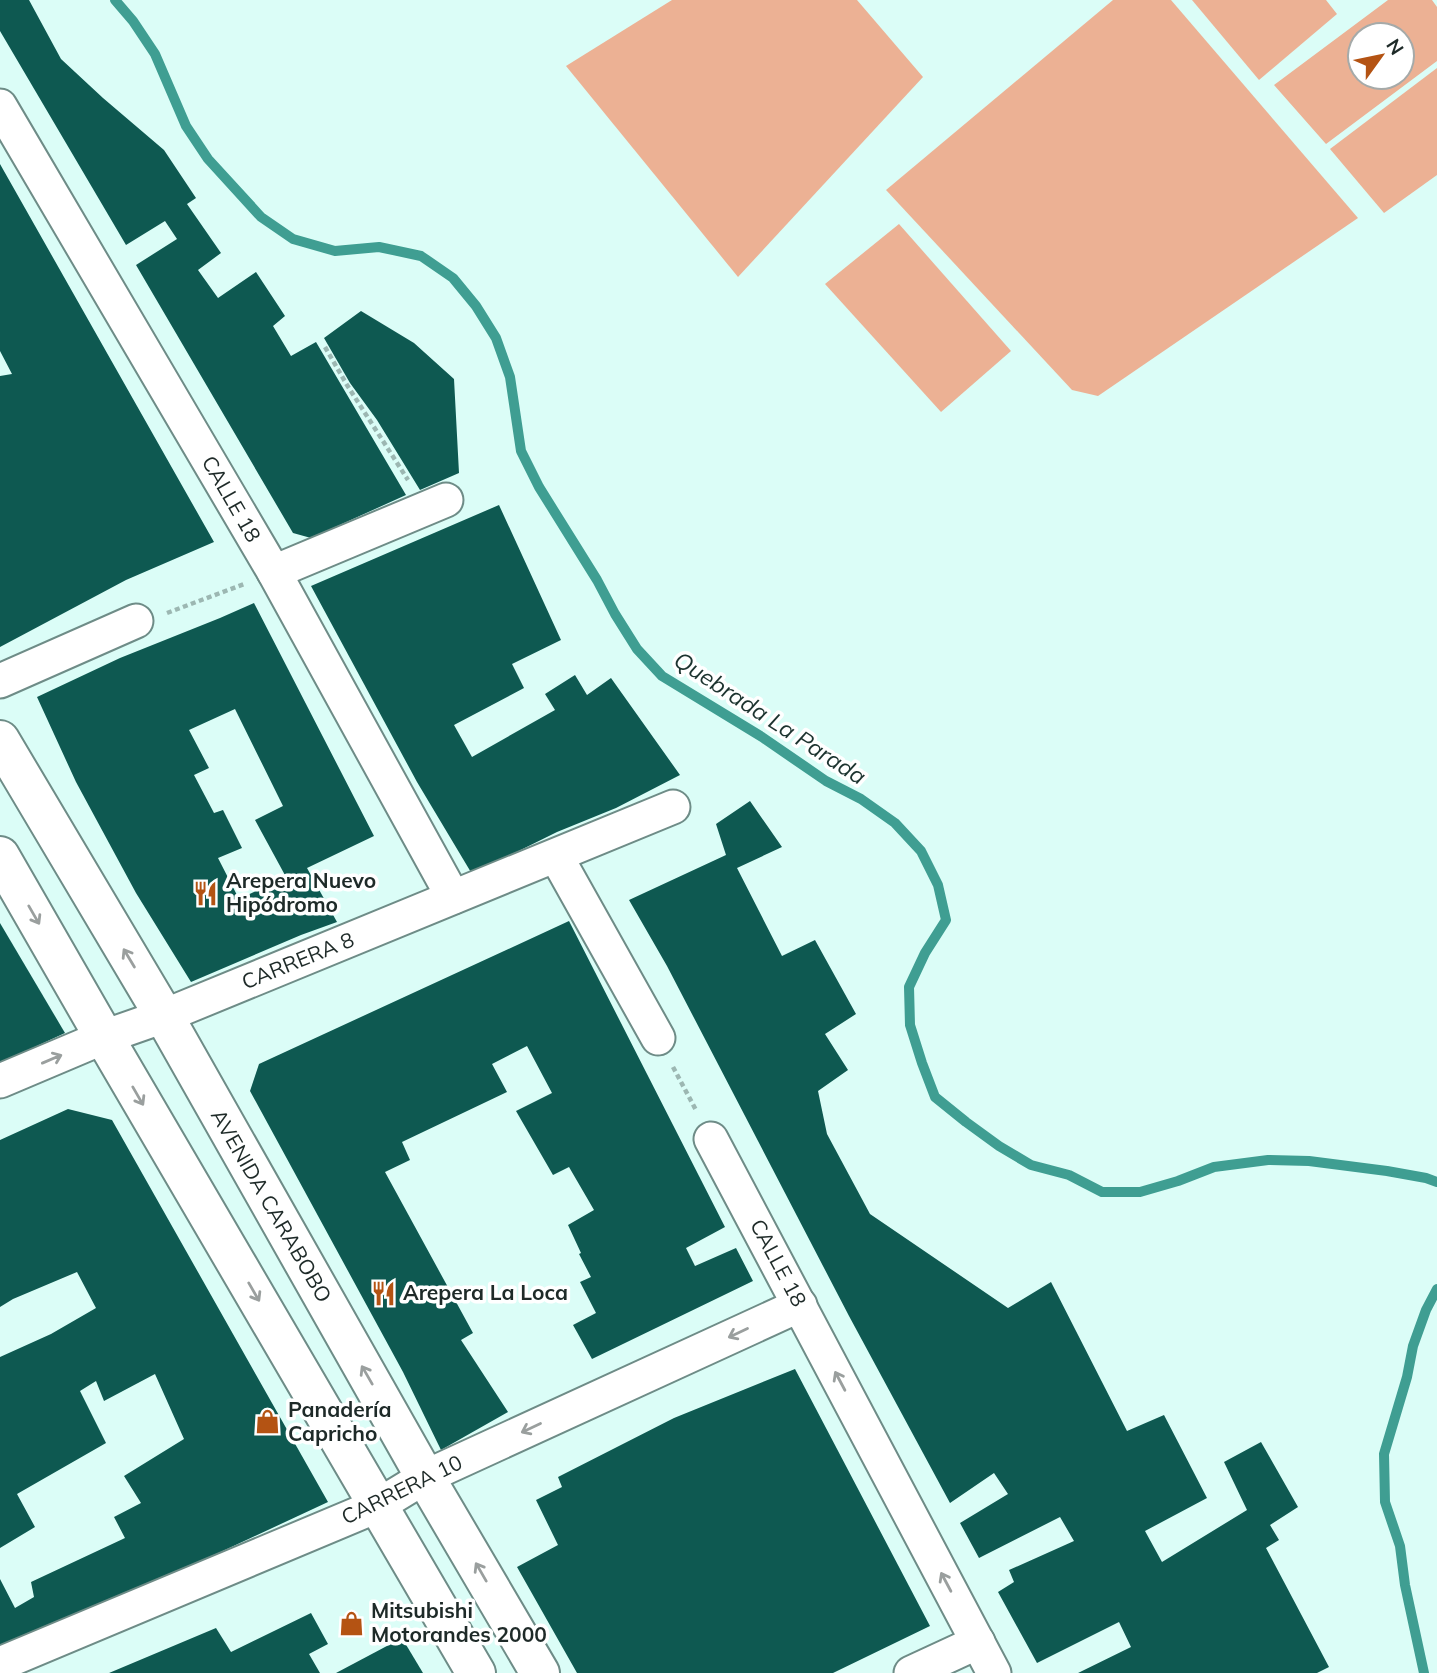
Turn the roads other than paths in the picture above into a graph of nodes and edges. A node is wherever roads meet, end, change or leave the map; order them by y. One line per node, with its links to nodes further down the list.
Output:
1 (0, 106): 3 (street, CALLE 18)
2 (434, 505): 3 (street)
3 (274, 572): 10 (street, CALLE 18)
4 (136, 621): 5 (street)
5 (0, 681)
6 (0, 740): 11 (main road, AVENIDA CARABOBO, one-way to 6)
7 (673, 807): 9 (street, CARRERA 8)
8 (0, 856): 12 (main road, one-way to 12)
9 (556, 856): 10 (street, CARRERA 8); 13 (street)
10 (453, 898): 11 (street, CARRERA 8)
11 (163, 1016): 12 (street, CARRERA 8); 17 (main road, AVENIDA CARABOBO, one-way to 11)
12 (104, 1037): 14 (street, CARRERA 8, one-way to 12); 18 (main road, one-way to 18)
13 (659, 1038)
14 (0, 1081)
15 (711, 1139): 16 (street, CALLE 18)
16 (800, 1305): 17 (street, CARRERA 10, one-way to 17); 19 (street, CALLE 18, one-way to 16)
17 (425, 1476): 18 (street, CARRERA 10); 22 (main road, AVENIDA CARABOBO, one-way to 17)
18 (379, 1505): 20 (street, CARRERA 10); 21 (main road)
19 (978, 1642): 23 (street); 24 (street, CALLE 18)
20 (0, 1664)
21 (476, 1673)
22 (540, 1673)
23 (911, 1673)
24 (994, 1673)

